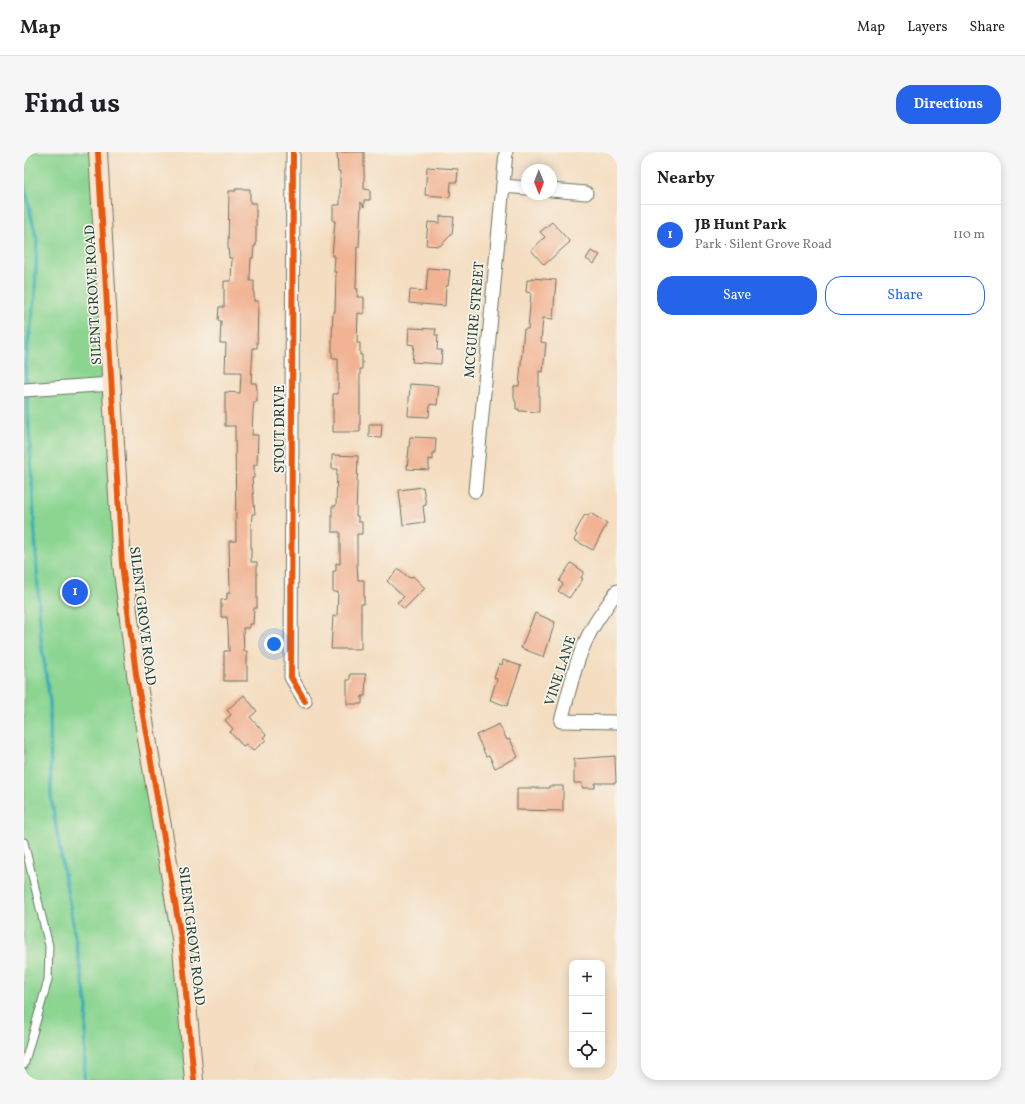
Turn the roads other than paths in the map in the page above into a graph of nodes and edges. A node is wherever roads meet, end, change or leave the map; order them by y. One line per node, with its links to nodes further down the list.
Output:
1 (98, 152): 8 (street, SILENT GROVE ROAD)
2 (293, 152): 12 (street, STOUT DRIVE)
3 (506, 152): 4 (street, MCGUIRE STREET)
4 (503, 186): 5 (street); 10 (street, MCGUIRE STREET)
5 (521, 188)
6 (557, 191): 7 (street)
7 (586, 193)
8 (112, 384): 9 (street); 16 (street, SILENT GROVE ROAD)
9 (29, 390)
10 (475, 491)
11 (617, 591): 13 (street, VINE LANE)
12 (305, 701)
13 (617, 722)
14 (24, 842): 15 (lane)
15 (24, 1065)
16 (194, 1080)

